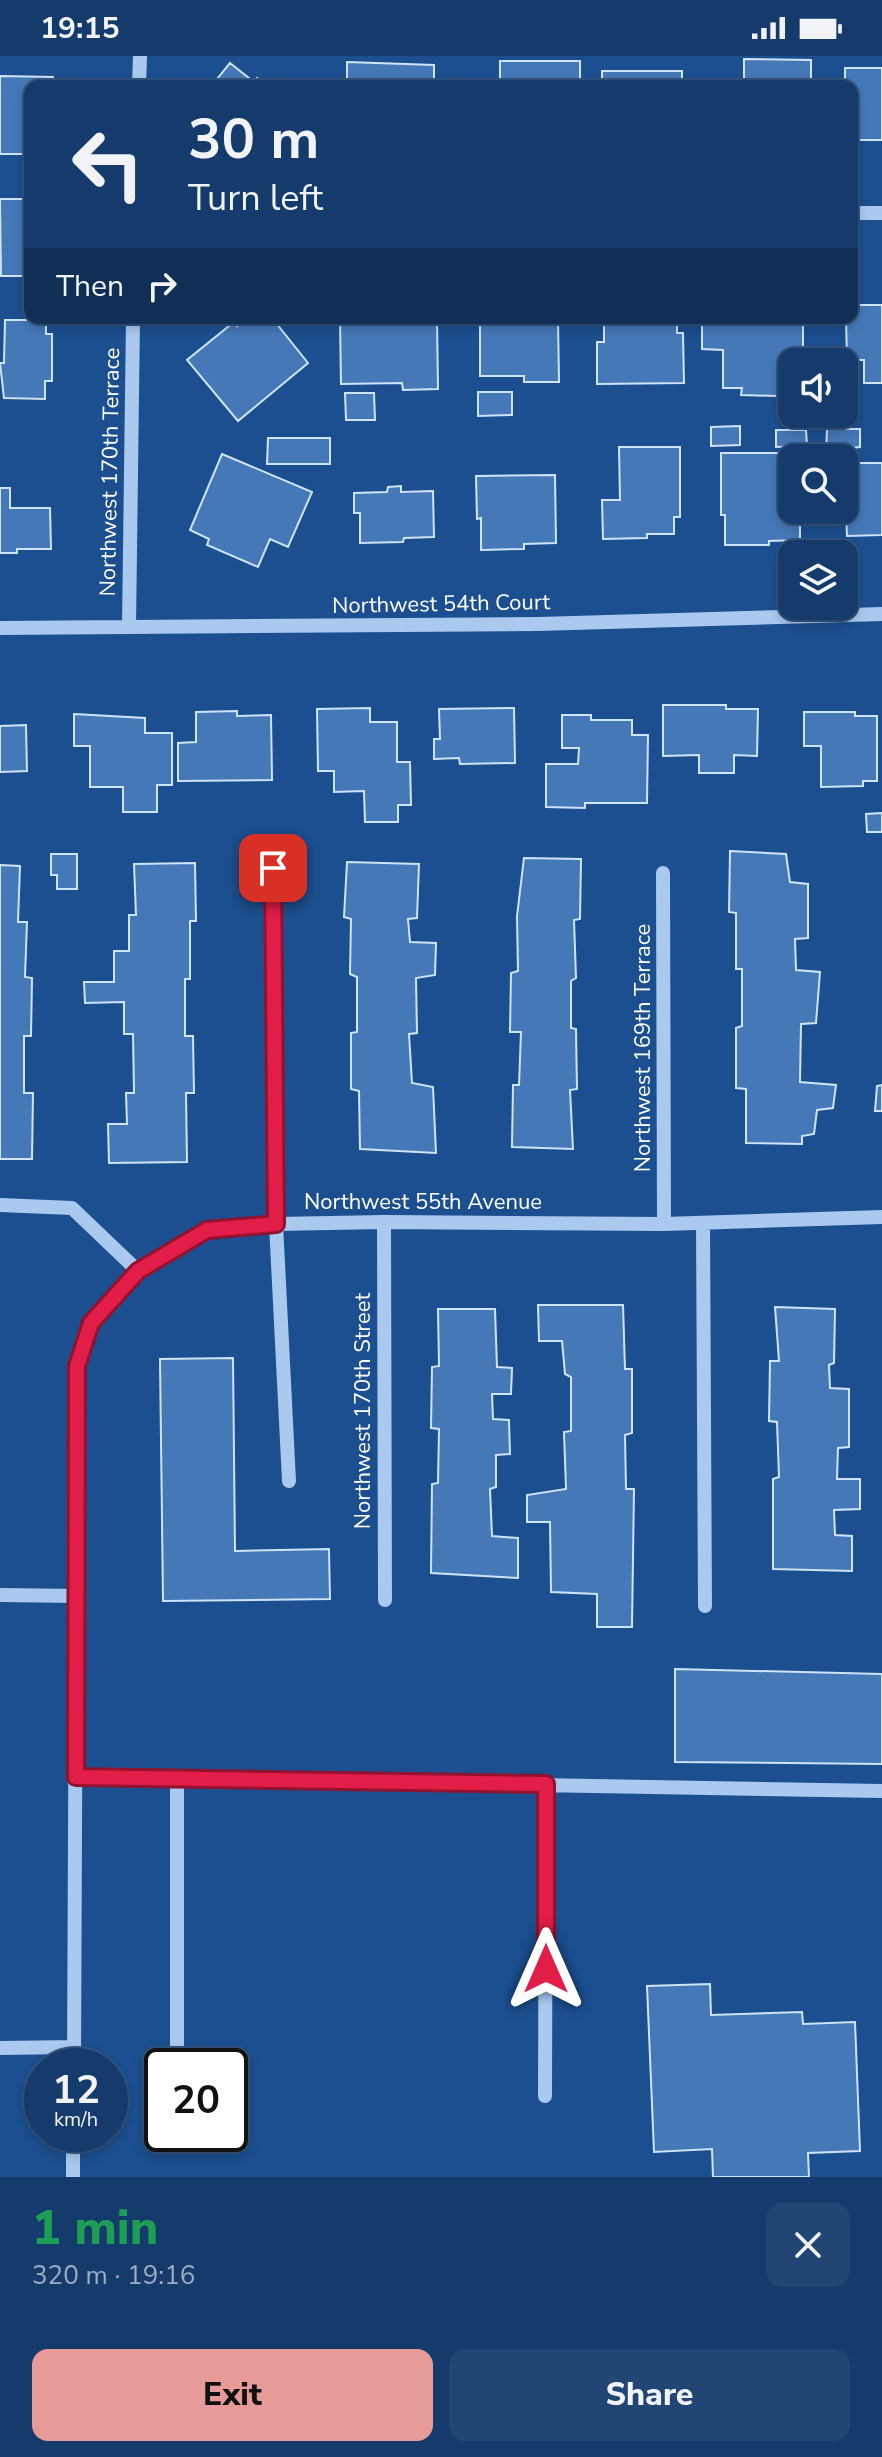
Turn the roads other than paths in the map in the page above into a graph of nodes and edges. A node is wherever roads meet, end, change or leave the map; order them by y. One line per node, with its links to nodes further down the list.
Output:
1 (140, 56): 2 (street)
2 (139, 80)
3 (858, 213): 4 (street)
4 (882, 213)
5 (133, 324): 7 (street, Northwest 170th Terrace)
6 (882, 614): 7 (street, Northwest 54th Court)
7 (129, 627): 8 (street, Northwest 54th Court)
8 (0, 628)
9 (273, 868): 15 (street)
10 (663, 873): 16 (street, Northwest 169th Terrace)
11 (0, 1205): 17 (street)
12 (882, 1217): 14 (street, Northwest 55th Avenue)
13 (384, 1222): 15 (street, Northwest 55th Avenue); 16 (street, Northwest 55th Avenue); 21 (street, Northwest 170th Street)
14 (703, 1223): 16 (street, Northwest 55th Avenue); 22 (street)
15 (276, 1224): 17 (street, Northwest 55th Avenue); 18 (street)
16 (664, 1224)
17 (138, 1271): 20 (street)
18 (289, 1481)
19 (0, 1595): 20 (street)
20 (77, 1596): 23 (street)
21 (385, 1600)
22 (705, 1606)
23 (76, 1777): 24 (street); 27 (street)
24 (177, 1780): 25 (street); 29 (street)
25 (546, 1784): 26 (street); 30 (street)
26 (882, 1791)
27 (74, 2047): 28 (street)
28 (0, 2048)
29 (177, 2048)
30 (545, 2096)
31 (73, 2152): 32 (street)
32 (73, 2177)

